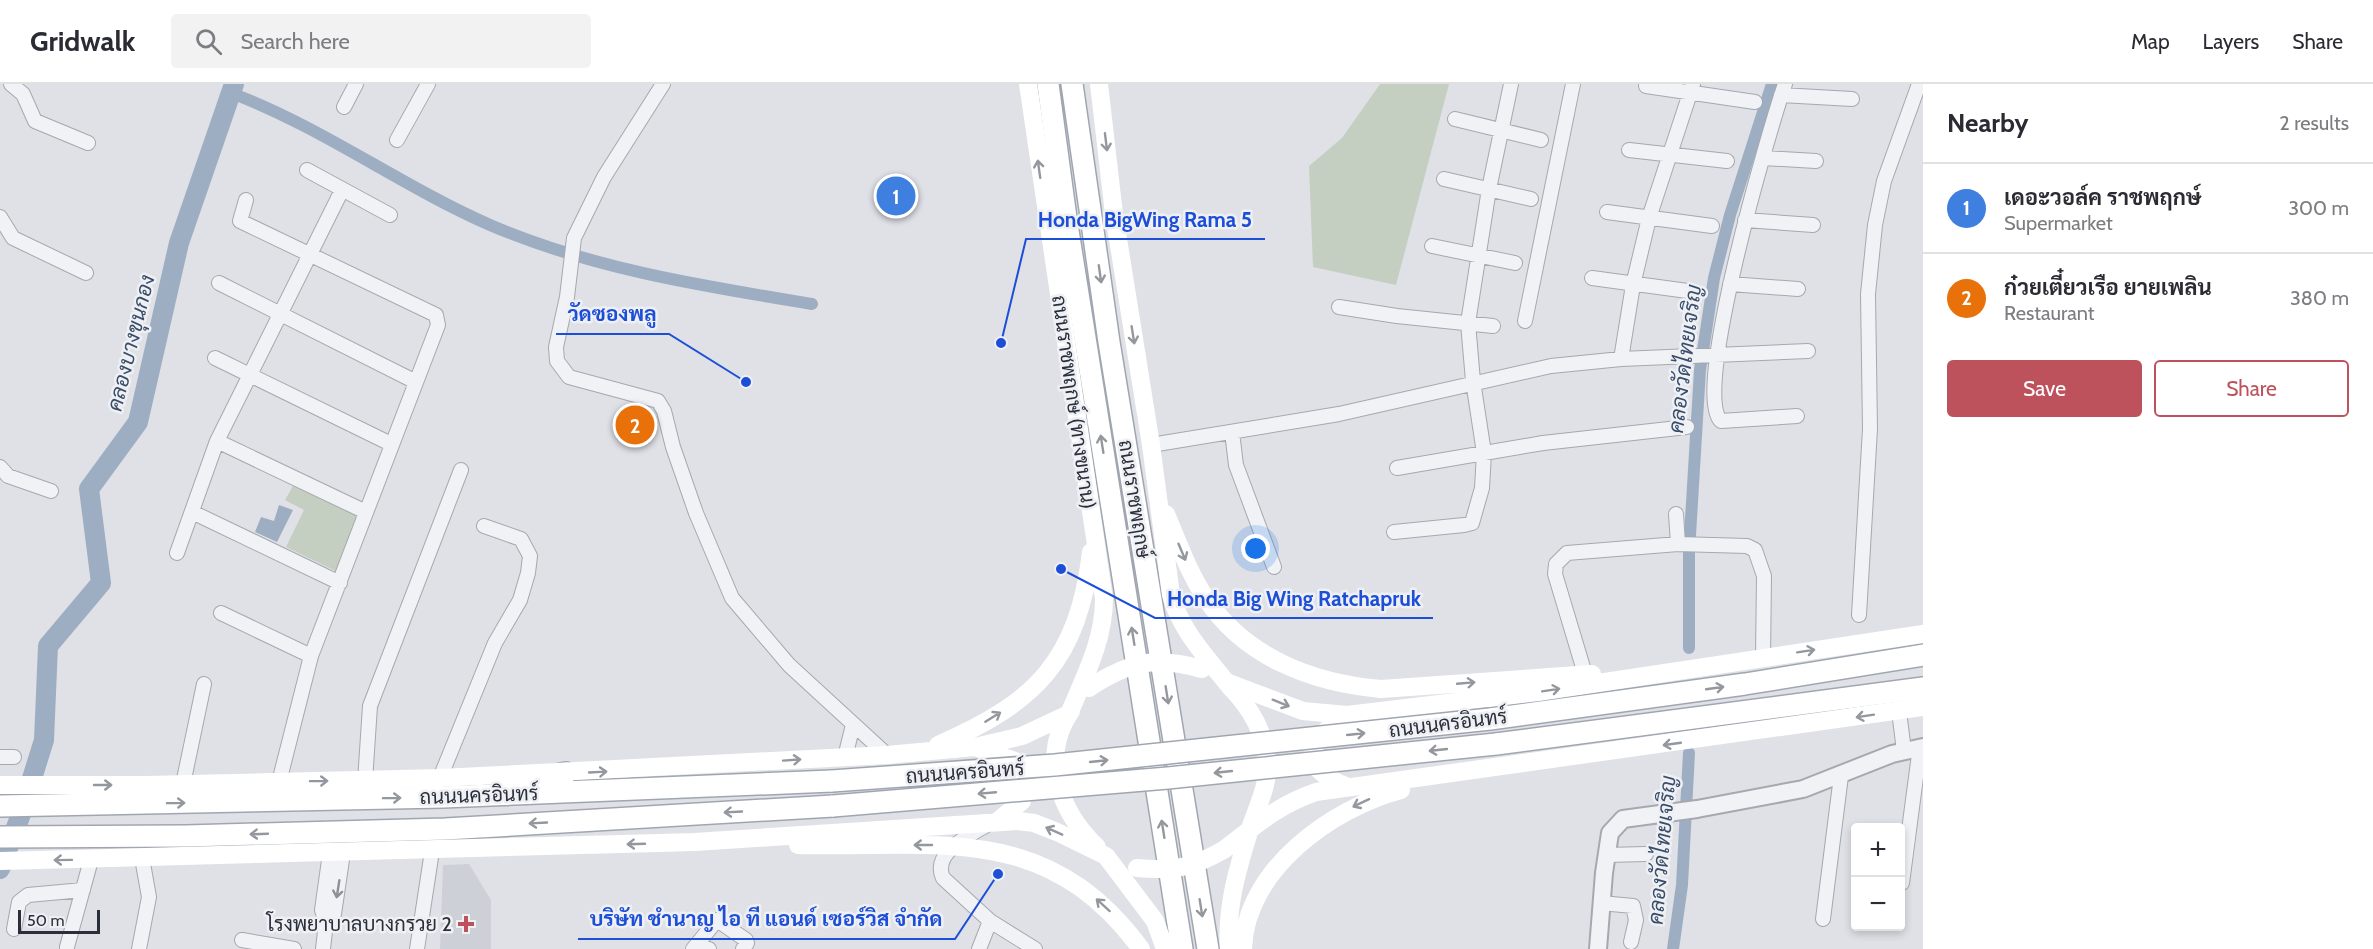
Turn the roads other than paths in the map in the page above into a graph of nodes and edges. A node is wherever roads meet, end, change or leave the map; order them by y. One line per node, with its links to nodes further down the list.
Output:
1 (11, 84): 22 (street)
2 (356, 84): 17 (street)
3 (428, 84): 20 (street)
4 (663, 84): 101 (street)
5 (1028, 84): 81 (main road, ถนนราชพฤกษ์ (ทางขนาน), one-way to 5)
6 (1048, 84): 150 (main road, ถนนราชพฤกษ์, one-way to 6)
7 (1072, 84): 151 (main road, ถนนราชพฤกษ์, one-way to 151)
8 (1099, 84): 69 (main road, one-way to 69)
9 (1511, 84): 19 (street)
10 (1573, 84): 54 (street)
11 (1919, 84): 87 (street)
12 (1646, 86): 13 (street)
13 (1692, 88): 16 (street); 24 (street)
14 (1783, 90): 15 (street); 25 (street)
15 (1852, 99)
16 (1755, 102)
17 (344, 107)
18 (1455, 119): 19 (street)
19 (1500, 130): 21 (street); 30 (street)
20 (397, 140)
21 (1541, 140)
22 (88, 143)
23 (1629, 150): 24 (street)
24 (1670, 155): 26 (street); 37 (street)
25 (1763, 158): 27 (street); 38 (street)
26 (1727, 161)
27 (1816, 161)
28 (307, 170): 31 (street)
29 (1444, 179): 30 (street)
30 (1489, 189): 32 (street); 43 (street)
31 (342, 190): 35 (street); 42 (street)
32 (1531, 199)
33 (246, 200): 42 (street)
34 (1607, 212): 37 (street)
35 (390, 214)
36 (0, 217): 45 (street)
37 (1649, 218): 40 (street); 48 (street)
38 (1745, 220): 39 (street); 49 (street)
39 (1813, 225)
40 (1712, 226)
41 (1432, 246): 43 (street)
42 (310, 252): 53 (street); 63 (street)
43 (1481, 254): 44 (street); 55 (street)
44 (1515, 264)
45 (86, 273)
46 (1592, 278): 48 (street)
47 (219, 283): 53 (street)
48 (1633, 285): 51 (street); 60 (street)
49 (1730, 285): 50 (street); 58 (street)
50 (1798, 289)
51 (1695, 292)
52 (1339, 307): 55 (street)
53 (280, 314): 61 (street); 63 (street)
54 (1525, 321)
55 (1468, 322): 56 (street); 62 (street)
56 (1493, 326)
57 (1808, 351): 58 (street)
58 (1714, 356): 60 (street); 64 (street)
59 (215, 358): 61 (street)
60 (1621, 358): 62 (street)
61 (249, 376): 67 (street); 68 (street)
62 (1473, 381): 66 (street); 70 (street)
63 (416, 382): 68 (street)
64 (1797, 416)
65 (1687, 427): 70 (street)
66 (1232, 432): 69 (street); 84 (street)
67 (217, 441): 76 (street); 77 (street)
68 (391, 444): 77 (street)
69 (1151, 445): 75 (main road)
70 (1484, 453): 72 (street); 80 (street)
71 (0, 467): 74 (street)
72 (1397, 468)
73 (461, 470): 110 (street)
74 (51, 491)
75 (1159, 499): 93 (main road, one-way to 93); 94 (main road)
76 (192, 512): 83 (street); 85 (street)
77 (366, 512): 85 (street)
78 (1676, 514): 82 (street)
79 (484, 526): 115 (street)
80 (1394, 532)
81 (1093, 538): 99 (main road, ถนนราชพฤกษ์ (ทางขนาน)); 104 (main road, one-way to 81)
82 (1681, 544): 91 (street); 93 (street)
83 (177, 553)
84 (1274, 567)
85 (340, 583): 90 (street)
86 (221, 613): 90 (street)
87 (1859, 615)
88 (1923, 634): 91 (main road, ถนนนครอินทร์, one-way to 88)
89 (1923, 655): 115 (main road, ถนนนครอินทร์, one-way to 89, bridge)
90 (311, 656): 111 (street)
91 (1763, 658): 92 (main road, ถนนนครอินทร์)
92 (1676, 670): 93 (main road); 100 (main road, ถนนนครอินทร์, one-way to 92)
93 (1585, 674)
94 (1226, 682): 99 (main road, bridge); 100 (main road, ถนนนครอินทร์, one-way to 100); 118 (main road)
95 (204, 684): 112 (street)
96 (1923, 688): 119 (main road, ถนนนครอินทร์, one-way to 119, bridge)
97 (1923, 707): 98 (main road)
98 (1899, 711): 103 (street); 108 (main road, one-way to 108)
99 (1069, 714): 102 (main road, ถนนนครอินทร์); 126 (main road)
100 (1347, 715): 114 (main road)
101 (853, 725): 105 (street); 106 (street)
102 (975, 747): 104 (main road, ถนนนครอินทร์); 117 (main road)
103 (1916, 748): 109 (street); 130 (street)
104 (921, 752): 105 (main road, ถนนนครอินทร์)
105 (887, 755): 106 (main road, ถนนนครอินทร์)
106 (844, 757): 107 (main road, ถนนนครอินทร์, one-way to 106)
107 (566, 773): 115 (main road)
108 (1457, 774): 114 (main road); 153 (main road, one-way to 153)
109 (1841, 776): 125 (street); 133 (street)
110 (365, 781): 111 (main road, ถนนนครอินทร์, one-way to 110); 115 (main road, ถนนนครอินทร์)
111 (279, 782): 112 (main road, ถนนนครอินทร์)
112 (183, 784): 113 (main road, ถนนนครอินทร์, one-way to 112)
113 (8, 785)
114 (1350, 787): 118 (main road)
115 (442, 788): 116 (main road, ถนนนครอินทร์, one-way to 115)
116 (3, 806)
117 (995, 821): 120 (main road); 121 (street); 126 (main road, one-way to 117)
118 (1249, 830): 126 (main road, bridge); 152 (main road)
119 (0, 837)
120 (695, 842): 121 (main road, one-way to 120); 122 (main road, one-way to 122)
121 (956, 845): 134 (street); 148 (main road, one-way to 121)
122 (432, 851): 123 (main road); 142 (street)
123 (337, 853): 127 (main road); 141 (street)
124 (1646, 854): 125 (street)
125 (1606, 855): 132 (street)
126 (1106, 856): 149 (main road)
127 (142, 858): 128 (main road); 139 (street)
128 (91, 860): 129 (main road, one-way to 129); 131 (street)
129 (8, 861)
130 (1903, 877)
131 (83, 890): 135 (street); 138 (street)
132 (1601, 903): 137 (street); 154 (street)
133 (1824, 919)
134 (990, 921): 146 (street); 147 (street)
135 (14, 929)
136 (242, 940): 140 (street)
137 (1631, 942)
138 (68, 947)
139 (140, 949)
140 (294, 949)
141 (323, 949)
142 (417, 949)
143 (693, 949): 144 (street); 145 (street)
144 (709, 949)
145 (742, 949)
146 (979, 949)
147 (1035, 949)
148 (1141, 949)
149 (1165, 949)
150 (1182, 949)
151 (1208, 949)
152 (1229, 949)
153 (1243, 949)
154 (1598, 949)

